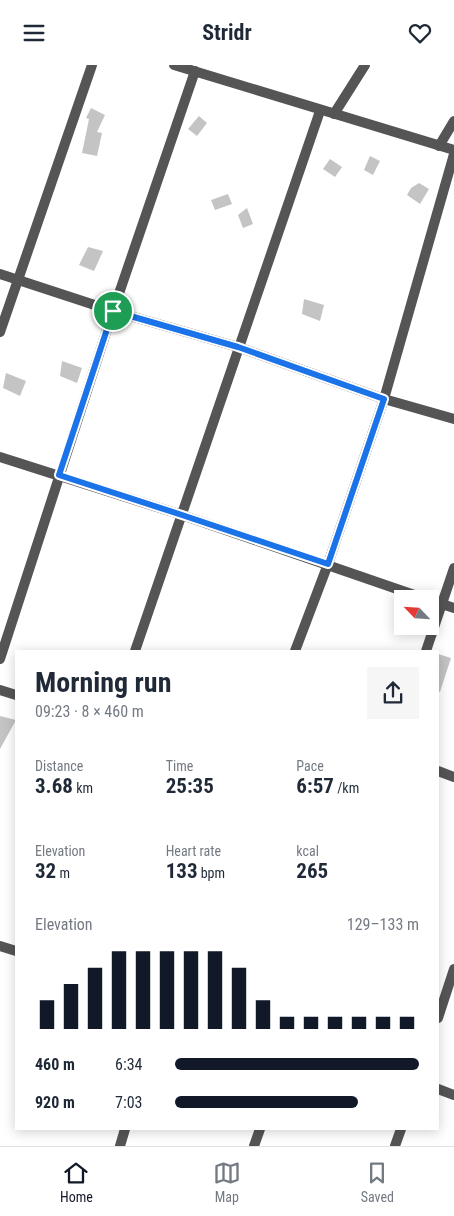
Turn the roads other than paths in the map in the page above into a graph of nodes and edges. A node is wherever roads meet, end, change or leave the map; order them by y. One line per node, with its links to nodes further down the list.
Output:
1 (92, 65): 11 (street)
2 (175, 65): 4 (street)
3 (365, 65): 6 (street)
4 (195, 71): 5 (street); 12 (street)
5 (320, 111): 6 (street); 14 (street)
6 (334, 114): 8 (street)
7 (454, 121): 8 (street)
8 (439, 146): 9 (street)
9 (454, 152): 15 (street)
10 (0, 274): 11 (street)
11 (17, 280): 12 (street); 13 (street)
12 (113, 311): 14 (street); 18 (street)
13 (0, 332)
14 (238, 347): 15 (street); 19 (street)
15 (384, 399): 16 (street); 20 (street)
16 (454, 419)
17 (0, 457): 18 (street)
18 (59, 475): 19 (street); 28 (street)
19 (182, 515): 20 (street); 25 (street)
20 (328, 564): 22 (street); 26 (street)
21 (454, 568): 23 (street)
22 (401, 590)
23 (441, 604): 24 (street); 27 (street)
24 (454, 608)
25 (135, 650)
26 (295, 650)
27 (426, 650)
28 (0, 659)
29 (0, 690): 30 (street)
30 (15, 695)
31 (439, 771): 32 (street)
32 (454, 777)
33 (0, 946): 34 (street)
34 (15, 951)
35 (454, 969): 36 (street)
36 (439, 1015)
37 (439, 1089): 38 (street)
38 (454, 1095)
39 (125, 1130): 42 (street)
40 (260, 1130): 43 (street)
41 (401, 1130): 44 (street)
42 (120, 1146)
43 (254, 1146)
44 (395, 1146)

